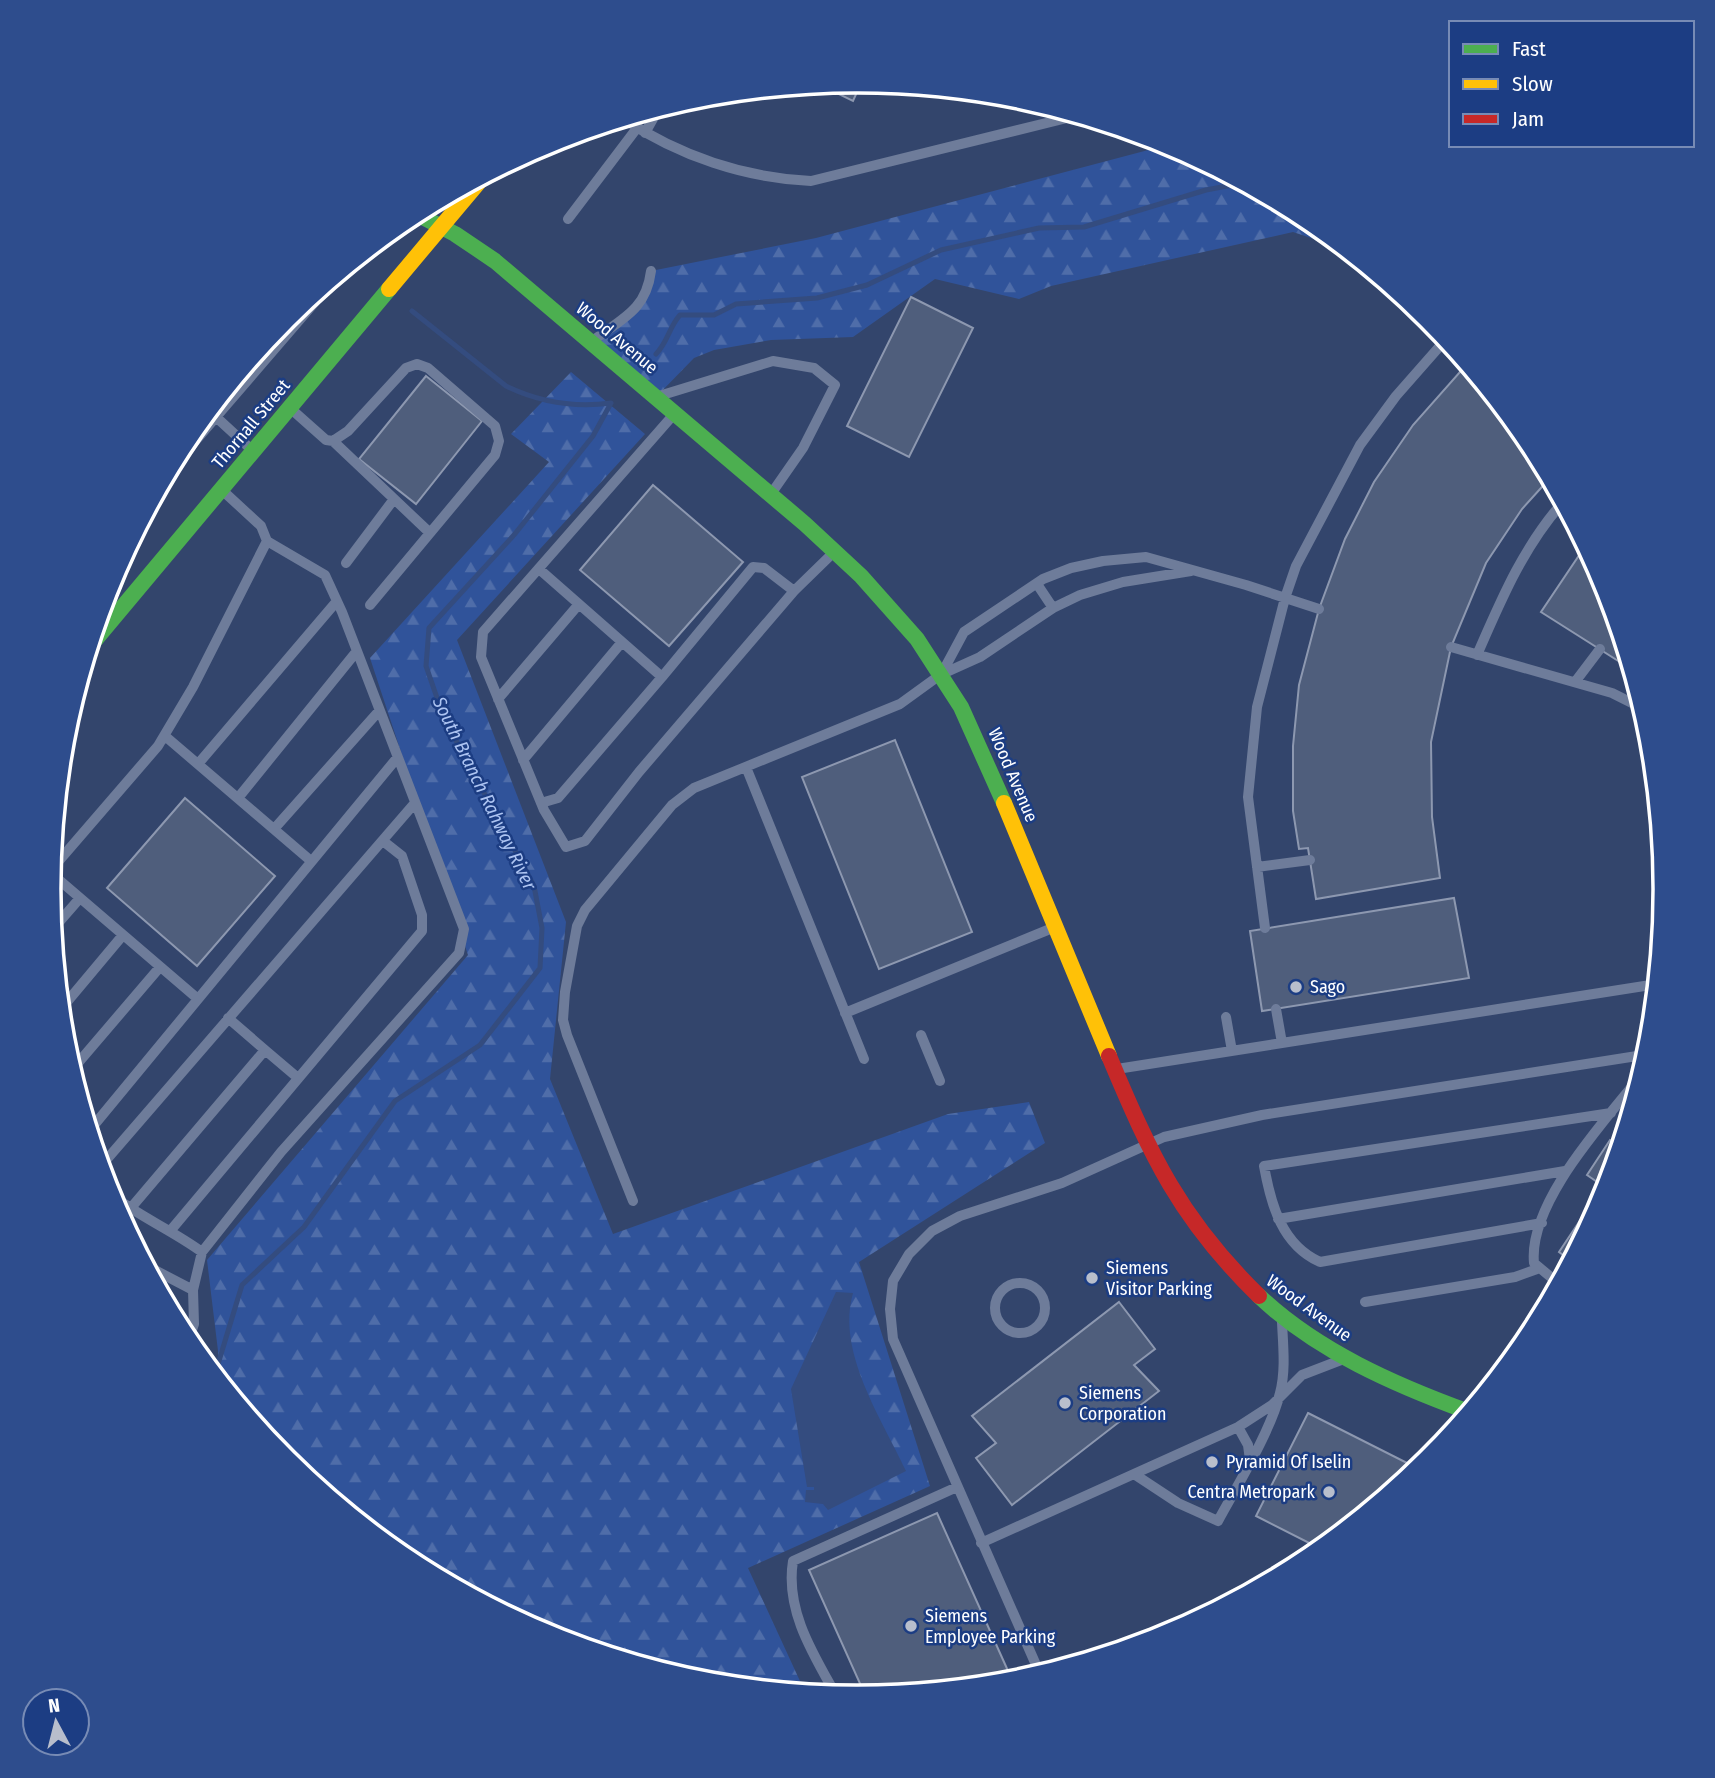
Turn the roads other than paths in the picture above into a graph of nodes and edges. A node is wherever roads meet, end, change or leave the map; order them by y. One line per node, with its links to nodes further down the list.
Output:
1 (1061, 119): 4 (lane)
2 (649, 121): 4 (lane)
3 (634, 125): 4 (lane)
4 (641, 130): 7 (lane)
5 (469, 194): 8 (street, Thornall Street)
6 (428, 219): 8 (street, Wood Avenue)
7 (568, 219)
8 (442, 226): 11 (street, Wood Avenue); 14 (street, Thornall Street)
9 (651, 271): 11 (lane)
10 (300, 320): 15 (lane)
11 (591, 342): 13 (street, Wood Avenue)
12 (1440, 346): 32 (lane)
13 (656, 397): 16 (street, Wood Avenue); 21 (lane)
14 (290, 408): 18 (lane); 19 (street, Thornall Street)
15 (220, 413)
16 (675, 413): 21 (street, Wood Avenue); 28 (lane)
17 (216, 417): 19 (lane)
18 (333, 441): 22 (lane); 24 (lane)
19 (253, 450): 20 (street, Thornall Street)
20 (221, 489): 25 (lane); 38 (street, Thornall Street)
21 (771, 494): 26 (street, Wood Avenue)
22 (394, 499): 24 (lane); 27 (lane)
23 (1557, 509): 43 (lane)
24 (430, 533): 35 (lane)
25 (267, 541): 33 (lane); 50 (lane)
26 (835, 551): 31 (lane); 44 (street, Wood Avenue)
27 (346, 563)
28 (539, 569): 34 (lane); 47 (lane)
29 (1191, 571): 30 (lane); 32 (lane); 36 (lane)
30 (1037, 584): 36 (lane); 44 (lane)
31 (794, 591): 45 (lane); 56 (lane)
32 (1285, 598): 37 (lane); 63 (lane)
33 (337, 601): 42 (lane); 53 (lane)
34 (579, 604): 39 (lane); 47 (lane)
35 (370, 606)
36 (1053, 608): 44 (lane)
37 (1319, 609)
38 (106, 626)
39 (622, 642): 45 (lane); 52 (lane)
40 (1451, 647): 43 (lane)
41 (1600, 649): 46 (lane)
42 (357, 651): 49 (lane); 55 (lane)
43 (1477, 655): 46 (lane)
44 (940, 675): 54 (lane); 67 (street, Wood Avenue)
45 (662, 677): 56 (lane)
46 (1576, 682): 48 (lane)
47 (498, 699): 52 (lane)
48 (1631, 700)
49 (379, 711): 51 (lane); 58 (lane)
50 (165, 736): 53 (lane); 60 (lane)
51 (397, 758): 57 (lane); 62 (lane)
52 (523, 760): 56 (lane)
53 (198, 764): 55 (lane)
54 (746, 767): 75 (lane); 94 (lane)
55 (237, 798): 58 (lane)
56 (541, 803)
57 (414, 804): 59 (lane); 99 (lane)
58 (274, 829): 62 (lane)
59 (383, 841): 77 (lane); 86 (lane)
60 (62, 858)
61 (1310, 860): 63 (lane)
62 (311, 861): 73 (lane)
63 (1257, 867): 68 (lane)
64 (61, 881): 65 (lane)
65 (80, 898): 66 (lane); 69 (lane)
66 (62, 919)
67 (1055, 927): 75 (lane); 85 (street, Wood Avenue)
68 (1265, 928)
69 (123, 935): 70 (lane); 72 (lane)
70 (160, 967): 73 (lane); 84 (lane)
71 (1648, 985): 79 (lane)
72 (69, 999)
73 (198, 999): 90 (lane)
74 (1276, 1009): 79 (lane)
75 (845, 1013): 83 (lane)
76 (1226, 1017): 81 (lane)
77 (228, 1018): 80 (lane); 92 (lane)
78 (921, 1035): 87 (lane)
79 (1282, 1043): 81 (lane)
80 (265, 1050): 86 (lane); 95 (lane)
81 (1232, 1051): 85 (lane)
82 (1635, 1056): 91 (lane)
83 (864, 1059)
84 (80, 1060)
85 (1114, 1070): 91 (street, Wood Avenue)
86 (298, 1078): 98 (lane)
87 (940, 1081)
88 (1627, 1093): 89 (lane)
89 (1611, 1114): 93 (lane); 96 (lane)
90 (97, 1122)
91 (1146, 1145): 105 (street, Wood Avenue); 114 (lane)
92 (109, 1157)
93 (1565, 1171): 96 (lane); 97 (lane)
94 (633, 1201)
95 (130, 1209): 98 (lane)
96 (1278, 1219): 97 (lane)
97 (1542, 1223): 100 (lane)
98 (171, 1230): 99 (lane)
99 (202, 1252): 103 (lane)
100 (1537, 1269): 102 (lane); 104 (lane)
101 (160, 1273): 103 (lane)
102 (1551, 1279)
103 (193, 1290): 106 (lane)
104 (1365, 1302)
105 (1281, 1316): 108 (street, Wood Avenue); 109 (lane)
106 (193, 1328)
107 (1029, 1332): 107 (lane)
108 (1346, 1358): 109 (lane); 110 (street, Wood Avenue)
109 (1280, 1394): 111 (lane); 112 (lane)
110 (1460, 1409)
111 (1238, 1427): 112 (lane); 113 (lane)
112 (1250, 1461): 113 (lane)
113 (1134, 1474): 115 (lane)
114 (957, 1487): 115 (lane); 117 (lane)
115 (981, 1543): 116 (lane)
116 (1036, 1665)
117 (831, 1684)

